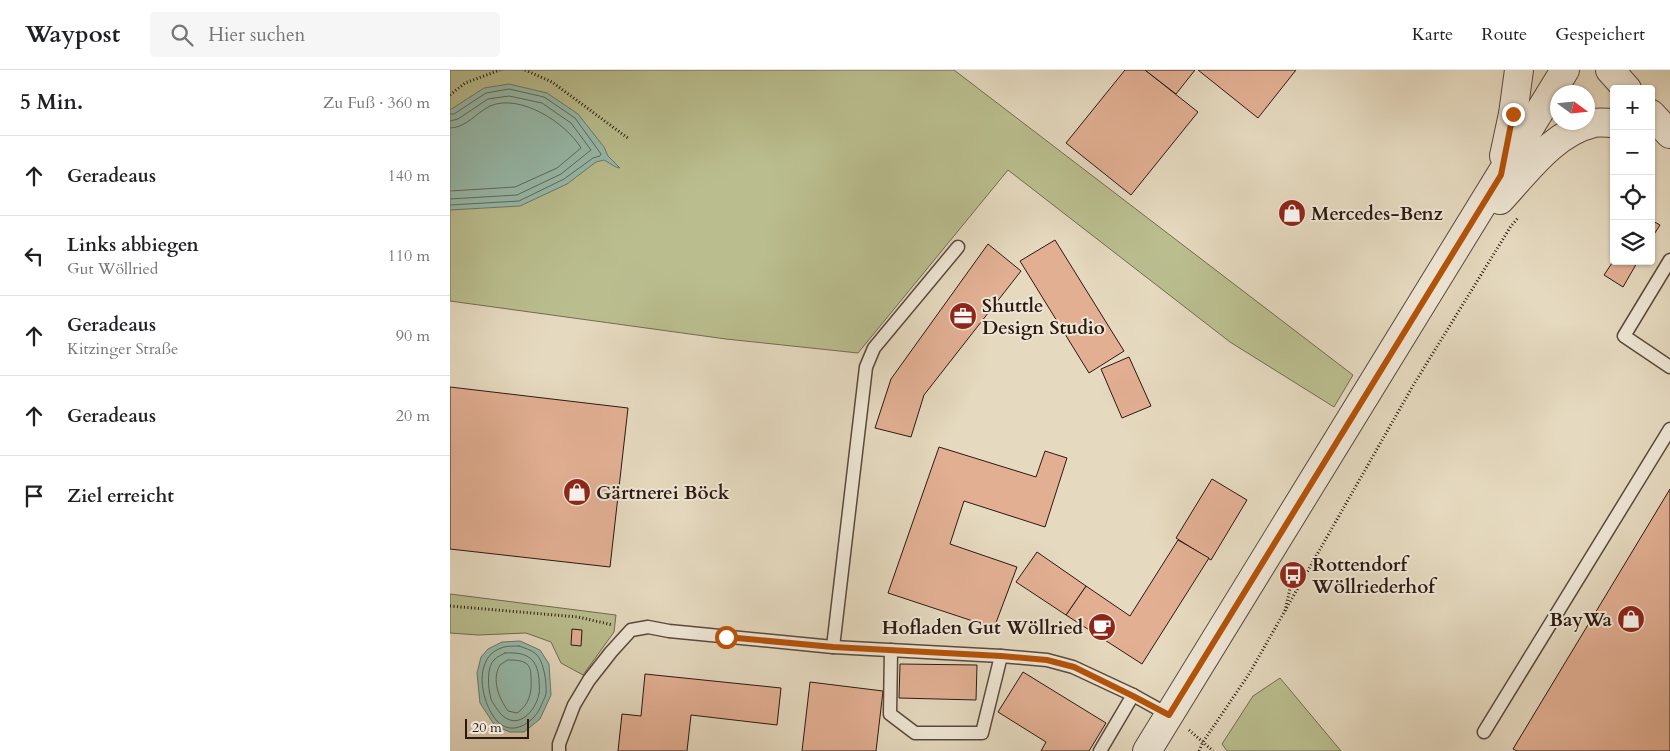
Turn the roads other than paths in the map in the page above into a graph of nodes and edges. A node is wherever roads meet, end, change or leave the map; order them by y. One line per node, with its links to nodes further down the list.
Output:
1 (1519, 70): 6 (street)
2 (1565, 70): 6 (street)
3 (1610, 70): 4 (street)
4 (1623, 85)
5 (1610, 123): 7 (street)
6 (1501, 175): 7 (street)
7 (1458, 245): 16 (street)
8 (958, 247): 12 (lane)
9 (1670, 260): 10 (lane)
10 (1670, 367)
11 (1670, 430): 17 (lane)
12 (833, 647): 13 (lane); 18 (lane)
13 (891, 650): 14 (lane); 14 (lane)
14 (1001, 656): 15 (lane)
15 (1133, 696): 16 (lane); 19 (lane)
16 (1169, 715): 20 (street)
17 (1484, 732)
18 (559, 751)
19 (1100, 751)
20 (1147, 751)

